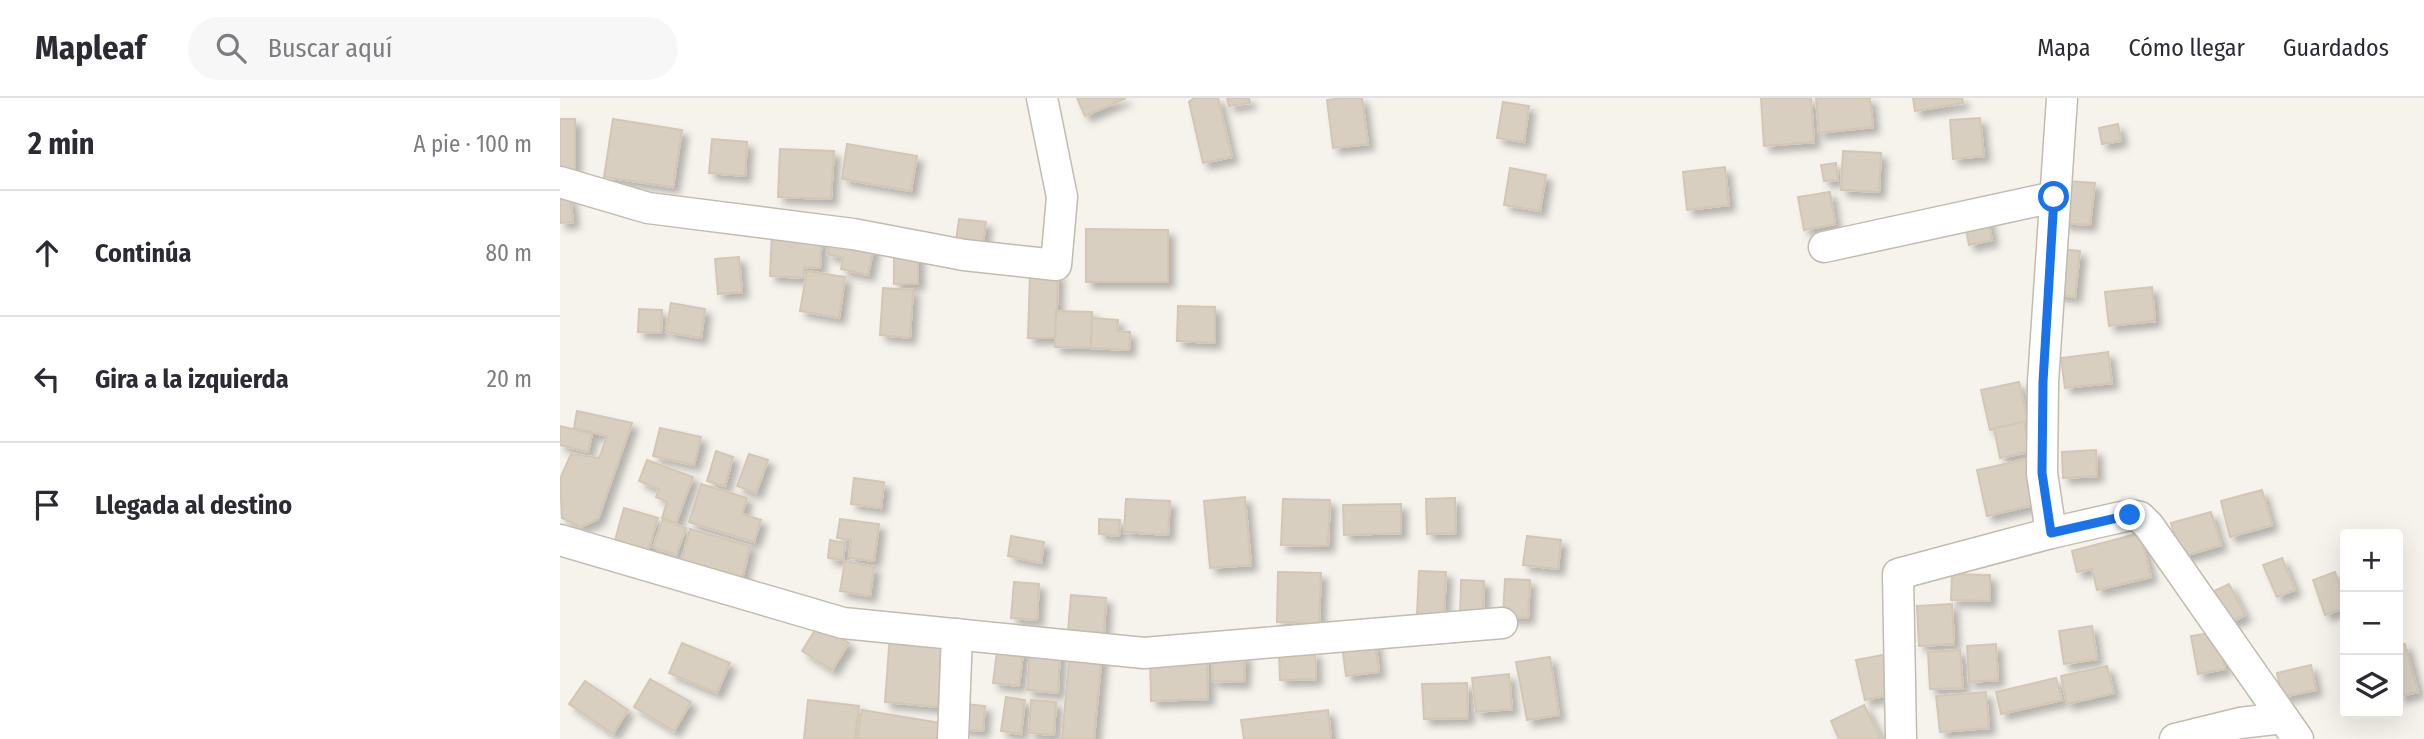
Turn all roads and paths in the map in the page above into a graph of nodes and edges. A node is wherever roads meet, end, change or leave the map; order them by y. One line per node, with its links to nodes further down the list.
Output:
1 (1042, 98): 3 (street)
2 (2062, 98): 4 (street)
3 (560, 182)
4 (2054, 197): 5 (street); 6 (street)
5 (1824, 247)
6 (2051, 533): 10 (street); 12 (street)
7 (560, 540): 9 (street)
8 (1502, 623): 9 (street)
9 (957, 634): 11 (street)
10 (2291, 728): 13 (street)
11 (953, 739)
12 (1901, 739)
13 (2175, 739)

